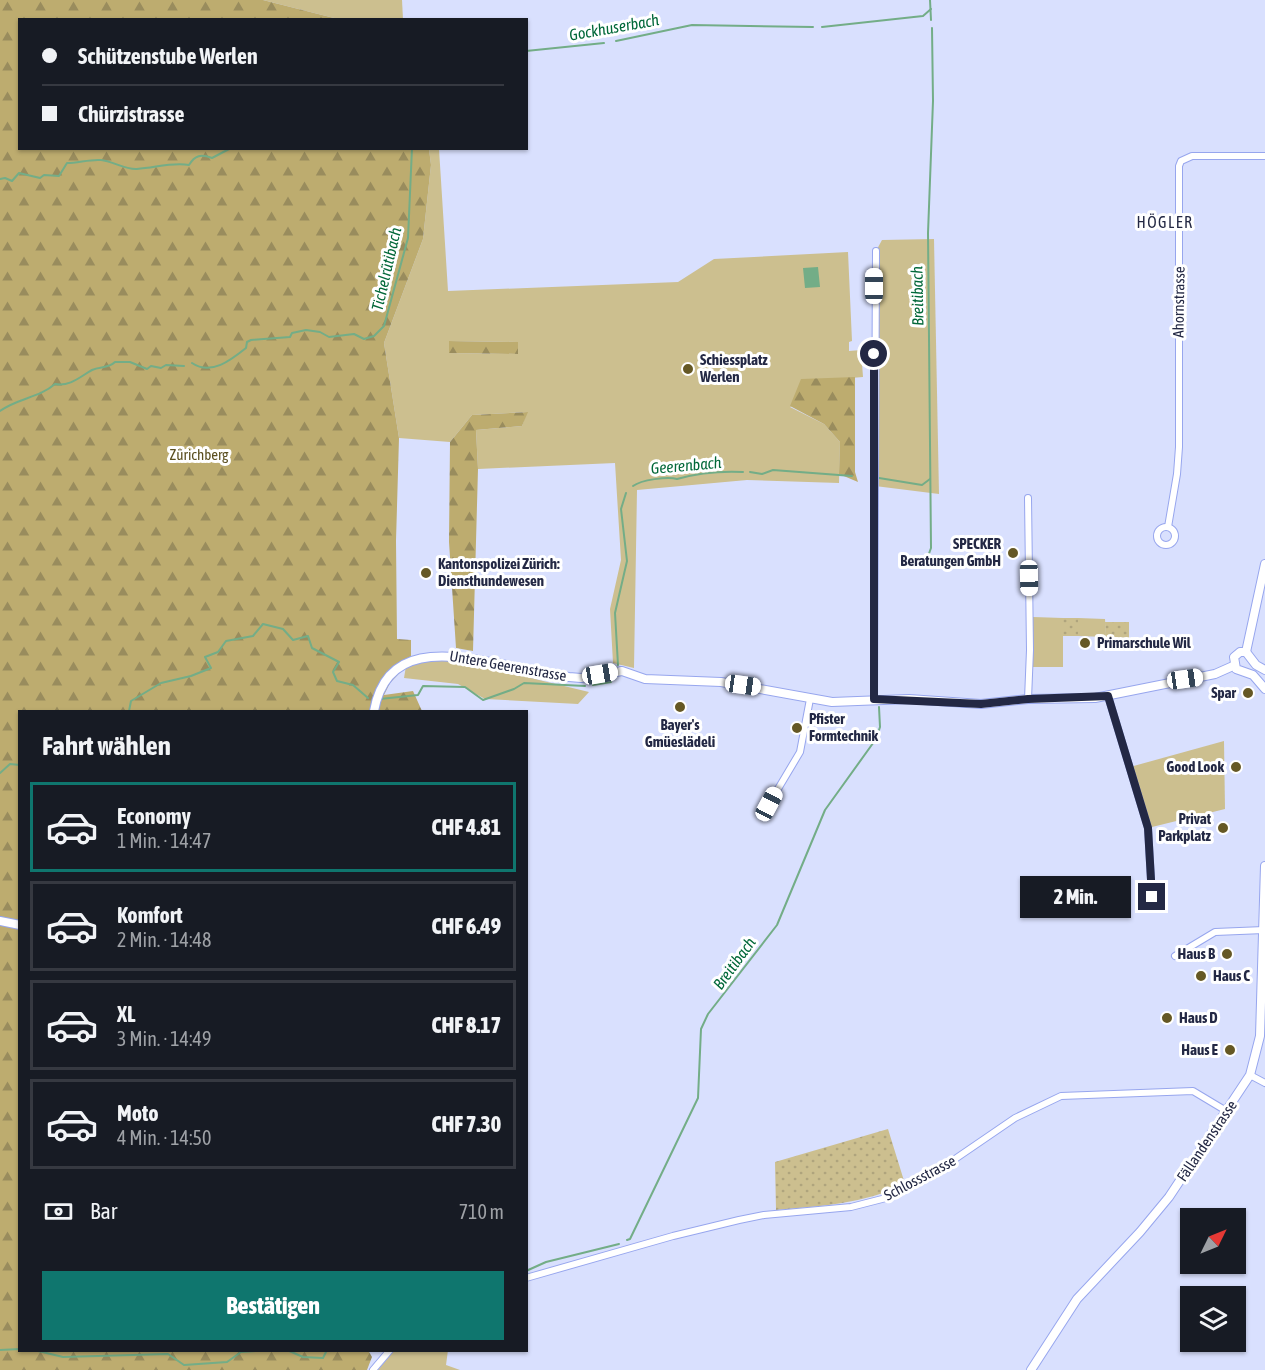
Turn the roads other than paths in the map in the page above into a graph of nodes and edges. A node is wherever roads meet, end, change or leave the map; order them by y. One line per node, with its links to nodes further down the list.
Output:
1 (1265, 156): 4 (street, Ahornstrasse)
2 (876, 251): 12 (street)
3 (1028, 498): 13 (street)
4 (1168, 527)
5 (1265, 564): 6 (main road)
6 (1246, 652): 7 (main road); 8 (main road)
7 (1233, 666): 9 (main road); 10 (street, Untere Geerenstrasse)
8 (1265, 670)
9 (1265, 689)
10 (1108, 696): 13 (street, Untere Geerenstrasse); 17 (street)
11 (810, 699): 12 (street, Untere Geerenstrasse); 14 (street, Untere Geerenstrasse); 15 (street)
12 (874, 699): 13 (street, Untere Geerenstrasse)
13 (1028, 699)
14 (374, 710)
15 (769, 804)
16 (1265, 866): 20 (main road, Fällandenstrasse)
17 (1152, 897)
18 (0, 921): 19 (street)
19 (18, 925)
20 (1264, 930): 21 (street); 22 (main road, Fällandenstrasse)
21 (1175, 956)
22 (1250, 1075): 23 (street); 24 (main road, Fällandenstrasse)
23 (1265, 1083)
24 (1228, 1112): 25 (street, Schlossstrasse); 28 (main road, Fällandenstrasse)
25 (528, 1277)
26 (388, 1352): 27 (street)
27 (373, 1370)
28 (1031, 1370)

